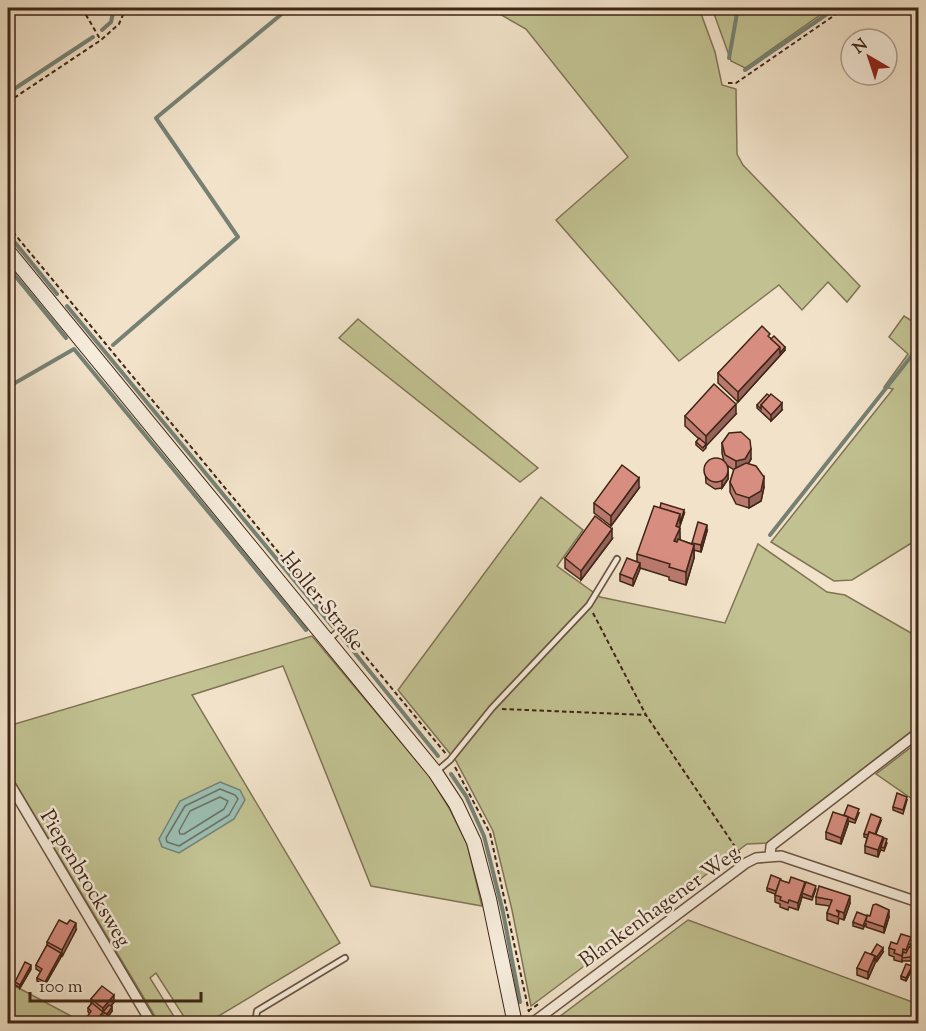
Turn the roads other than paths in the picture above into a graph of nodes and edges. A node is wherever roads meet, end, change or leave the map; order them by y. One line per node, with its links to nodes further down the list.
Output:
1 (8, 251): 4 (street, Holler Straße)
2 (617, 559): 6 (lane)
3 (342, 628): 4 (lane)
4 (328, 640): 6 (street, Holler Straße)
5 (918, 733): 8 (street, Blankenhagener Weg)
6 (435, 772): 13 (street, Holler Straße)
7 (8, 781): 11 (street, Piepenbrocksweg)
8 (770, 856): 9 (street); 14 (street, Blankenhagener Weg)
9 (918, 902)
10 (345, 958): 12 (lane)
11 (152, 1023)
12 (255, 1023)
13 (515, 1023)
14 (531, 1023)

